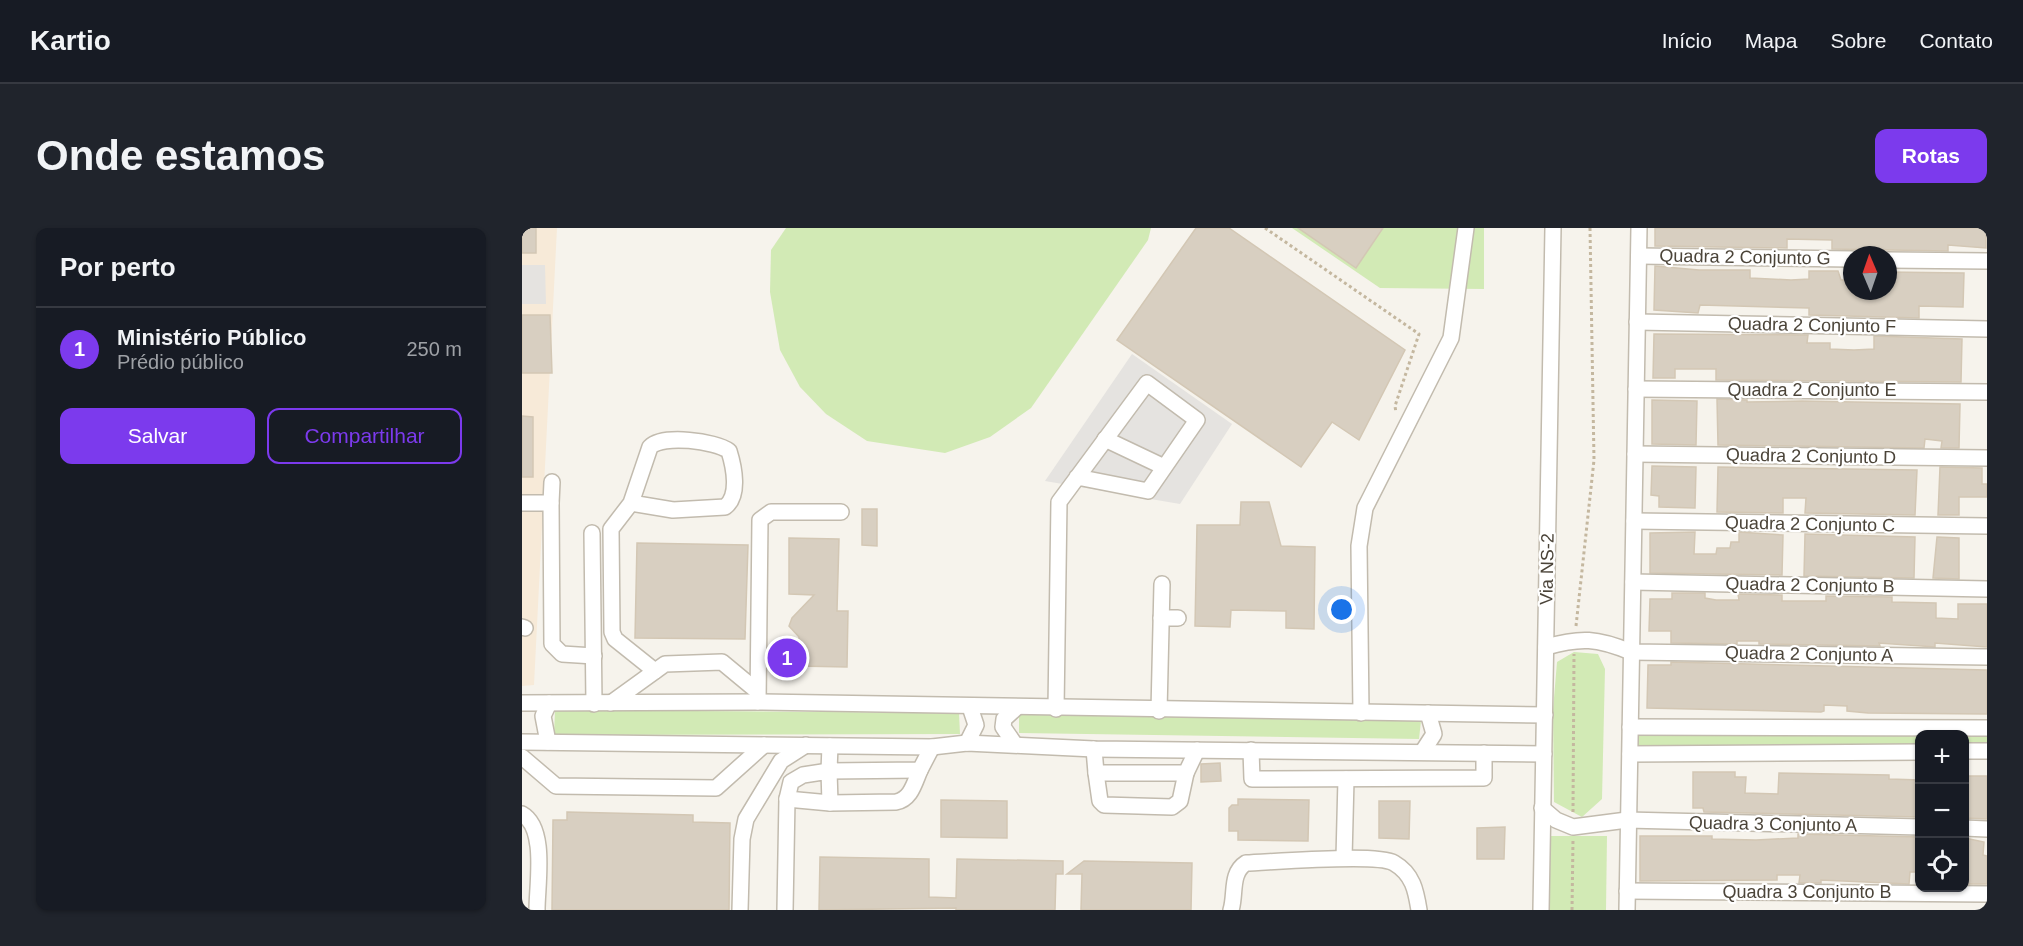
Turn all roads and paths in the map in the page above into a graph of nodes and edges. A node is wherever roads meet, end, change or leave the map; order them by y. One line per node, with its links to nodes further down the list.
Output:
1 (1265, 228): 14 (path)
2 (1466, 228): 14 (street)
3 (1553, 228): 34 (street, Via NS-2)
4 (1590, 228): 33 (path)
5 (1639, 228): 6 (street)
6 (1638, 256): 7 (street, Quadra 2 Conjunto G); 10 (street)
7 (1843, 259)
8 (1897, 260): 9 (street)
9 (1987, 261)
10 (1637, 322): 11 (street, Quadra 2 Conjunto F); 12 (street)
11 (1987, 329)
12 (1636, 389): 13 (street, Quadra 2 Conjunto E); 16 (street)
13 (1987, 392)
14 (1401, 435): 48 (street)
15 (1105, 439): 18 (street); 18 (street); 19 (street)
16 (1635, 454): 17 (street, Quadra 2 Conjunto D); 25 (street)
17 (1987, 458)
18 (1164, 467): 19 (street)
19 (1077, 477): 46 (street)
20 (552, 482): 22 (street)
21 (522, 503): 22 (street)
22 (551, 503): 36 (street)
23 (631, 503): 23 (street); 38 (street)
24 (842, 512): 39 (street)
25 (1634, 521): 26 (street, Quadra 2 Conjunto C); 28 (street)
26 (1987, 526)
27 (592, 533): 36 (street)
28 (1633, 582): 30 (street, Quadra 2 Conjunto B); 35 (street)
29 (1162, 584): 31 (street)
30 (1987, 589)
31 (1161, 618): 32 (street); 47 (street)
32 (1178, 618)
33 (1575, 639): 34 (street); 35 (street, Quadra 2 Conjunto A); 88 (path)
34 (1546, 647): 50 (street, Via NS-2)
35 (1631, 652): 37 (street, Quadra 2 Conjunto A); 51 (street)
36 (594, 656): 43 (street)
37 (1987, 657)
38 (655, 671): 39 (street); 42 (street)
39 (758, 697): 42 (street); 44 (street)
40 (522, 703): 41 (street)
41 (549, 703): 43 (street); 56 (street)
42 (611, 703): 43 (street)
43 (594, 704)
44 (970, 707): 45 (street); 57 (street)
45 (1016, 708): 46 (street); 58 (street)
46 (1056, 709): 47 (street)
47 (1159, 711): 48 (street)
48 (1361, 713): 49 (street)
49 (1428, 713): 50 (street); 67 (street)
50 (1545, 715): 75 (street, Via NS-2)
51 (1630, 727): 52 (street); 76 (street)
52 (1843, 727): 53 (street); 71 (street)
53 (1890, 728): 54 (street); 72 (street)
54 (1987, 728)
55 (522, 742): 56 (street)
56 (548, 742): 59 (street)
57 (968, 743): 58 (street); 62 (street)
58 (1014, 743): 63 (street)
59 (764, 745): 60 (street); 77 (street)
60 (806, 745): 61 (street); 96 (street)
61 (830, 746): 62 (street); 79 (street)
62 (932, 747): 78 (street)
63 (1094, 749): 64 (street); 81 (street)
64 (1197, 750): 65 (street); 80 (street)
65 (1251, 750): 66 (street); 82 (street)
66 (1315, 751): 70 (street); 82 (street)
67 (1423, 751): 70 (street); 74 (street)
68 (1969, 751): 69 (street)
69 (1987, 751)
70 (1373, 752): 82 (street)
71 (1842, 752): 72 (street); 76 (street)
72 (1891, 752): 73 (street)
73 (1915, 752)
74 (1484, 753): 75 (street); 82 (street)
75 (1544, 754): 85 (street, Via NS-2)
76 (1630, 754): 87 (street)
77 (522, 757)
78 (920, 770): 79 (street); 84 (street)
79 (829, 771): 83 (street); 84 (street)
80 (1186, 773): 81 (street); 81 (street)
81 (1096, 774)
82 (1345, 779): 92 (street)
83 (787, 799): 84 (street); 97 (street)
84 (830, 803)
85 (1542, 808): 88 (street); 100 (street, Via NS-2)
86 (522, 814): 95 (street)
87 (1627, 820): 88 (street, Quadra 3 Conjunto A); 89 (street, Quadra 3 Conjunto A); 93 (street)
88 (1573, 827): 101 (path)
89 (1915, 827)
90 (1969, 828): 91 (street)
91 (1987, 829)
92 (1344, 858): 98 (street); 99 (street)
93 (1627, 891): 94 (street, Quadra 3 Conjunto B); 102 (street)
94 (1987, 894)
95 (537, 910)
96 (740, 910)
97 (784, 910)
98 (1231, 910)
99 (1419, 910)
100 (1541, 910)
101 (1572, 910)
102 (1627, 910)

